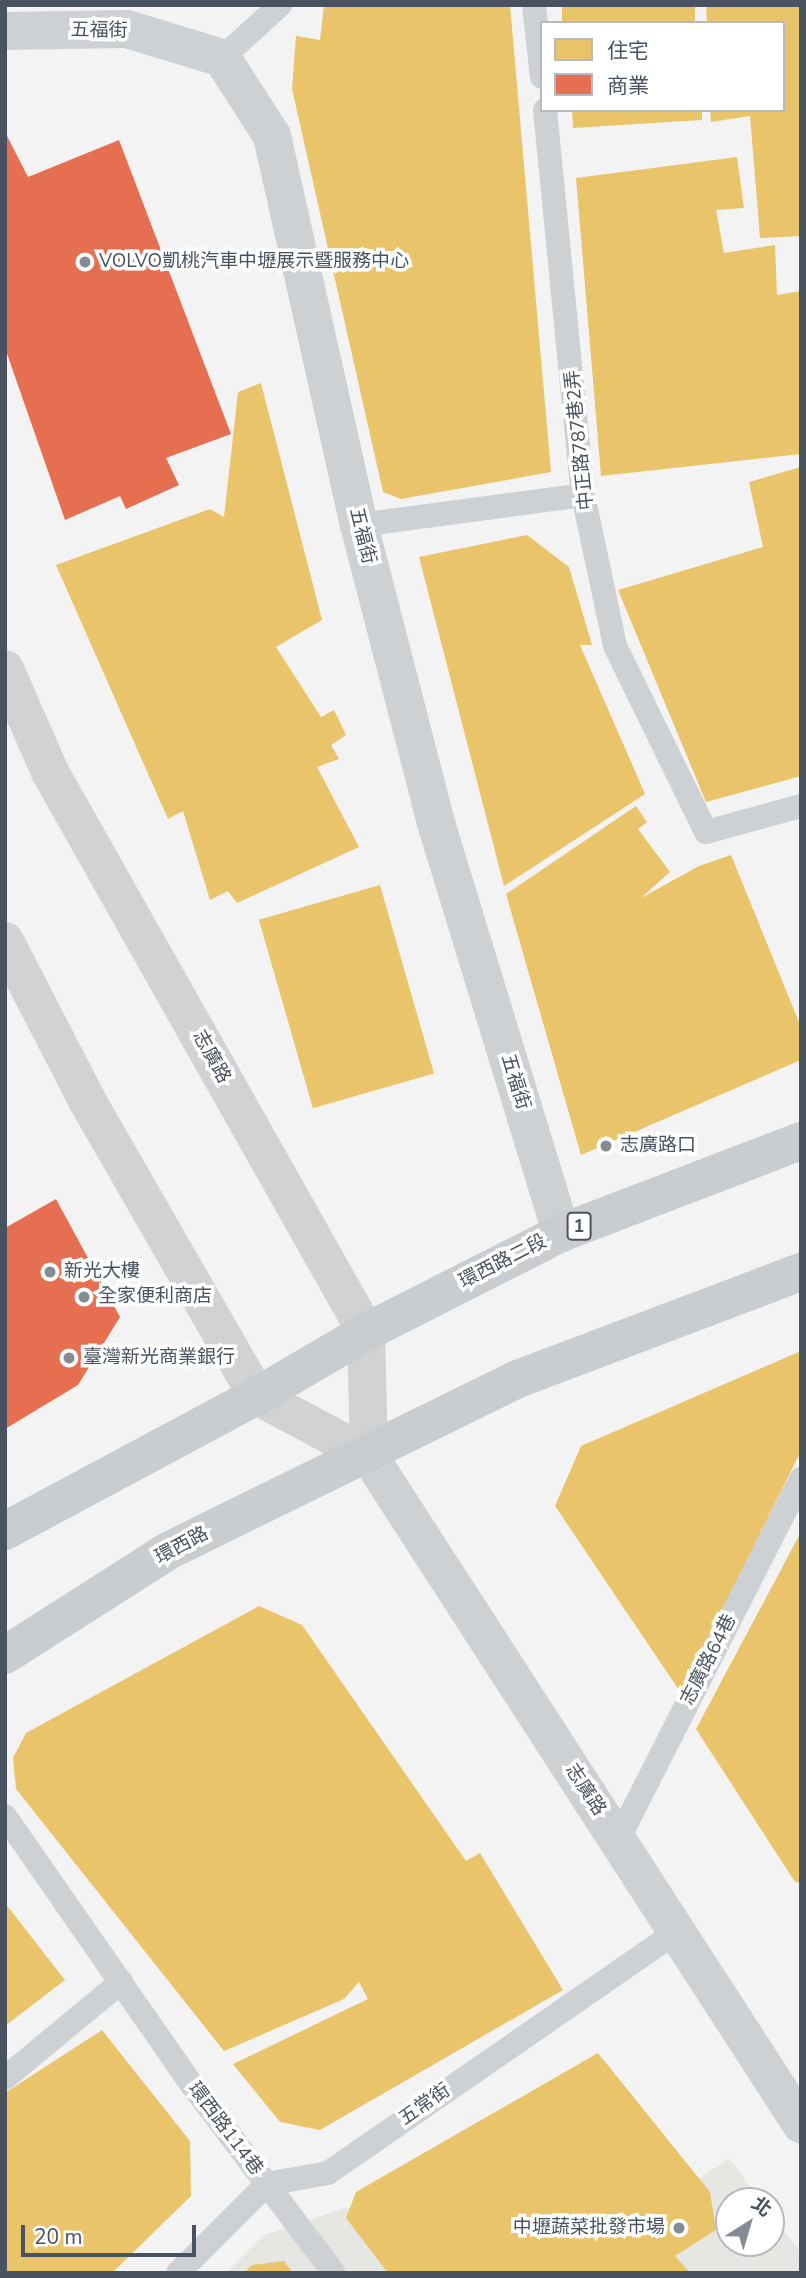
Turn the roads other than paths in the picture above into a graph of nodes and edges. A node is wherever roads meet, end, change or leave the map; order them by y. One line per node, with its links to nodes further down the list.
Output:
1 (280, 5): 4 (lane)
2 (534, 5): 5 (lane)
3 (26, 22): 4 (street, 五福街)
4 (222, 58): 8 (street, 五福街)
5 (540, 59)
6 (545, 112): 7 (lane, 中正路787巷2弄)
7 (583, 495): 8 (lane); 10 (lane, 中正路787巷2弄)
8 (359, 524): 13 (street, 五福街)
9 (5, 669): 15 (main road, 志廣路)
10 (801, 806)
11 (5, 941): 16 (main road)
12 (801, 1141): 13 (main road, 環西路二段 / 1)
13 (561, 1233): 15 (main road, 環西路二段 / 1)
14 (801, 1272): 17 (main road)
15 (366, 1332): 16 (main road, 環西路二段 / 1); 17 (main road, 志廣路)
16 (257, 1396): 17 (main road, 志廣路); 19 (main road, 1)
17 (369, 1455): 20 (main road, 環西路); 22 (street, 志廣路)
18 (801, 1479): 22 (lane, 志廣路64巷)
19 (5, 1531)
20 (5, 1655)
21 (5, 1816): 24 (lane, 環西路114巷)
22 (618, 1840): 23 (street, 志廣路)
23 (677, 1931): 26 (street, 志廣路); 27 (lane, 五常街)
24 (121, 1982): 25 (lane); 27 (lane, 環西路114巷)
25 (5, 2078)
26 (801, 2124)
27 (267, 2184): 28 (lane); 29 (lane, 環西路114巷)
28 (178, 2273)
29 (334, 2273)

